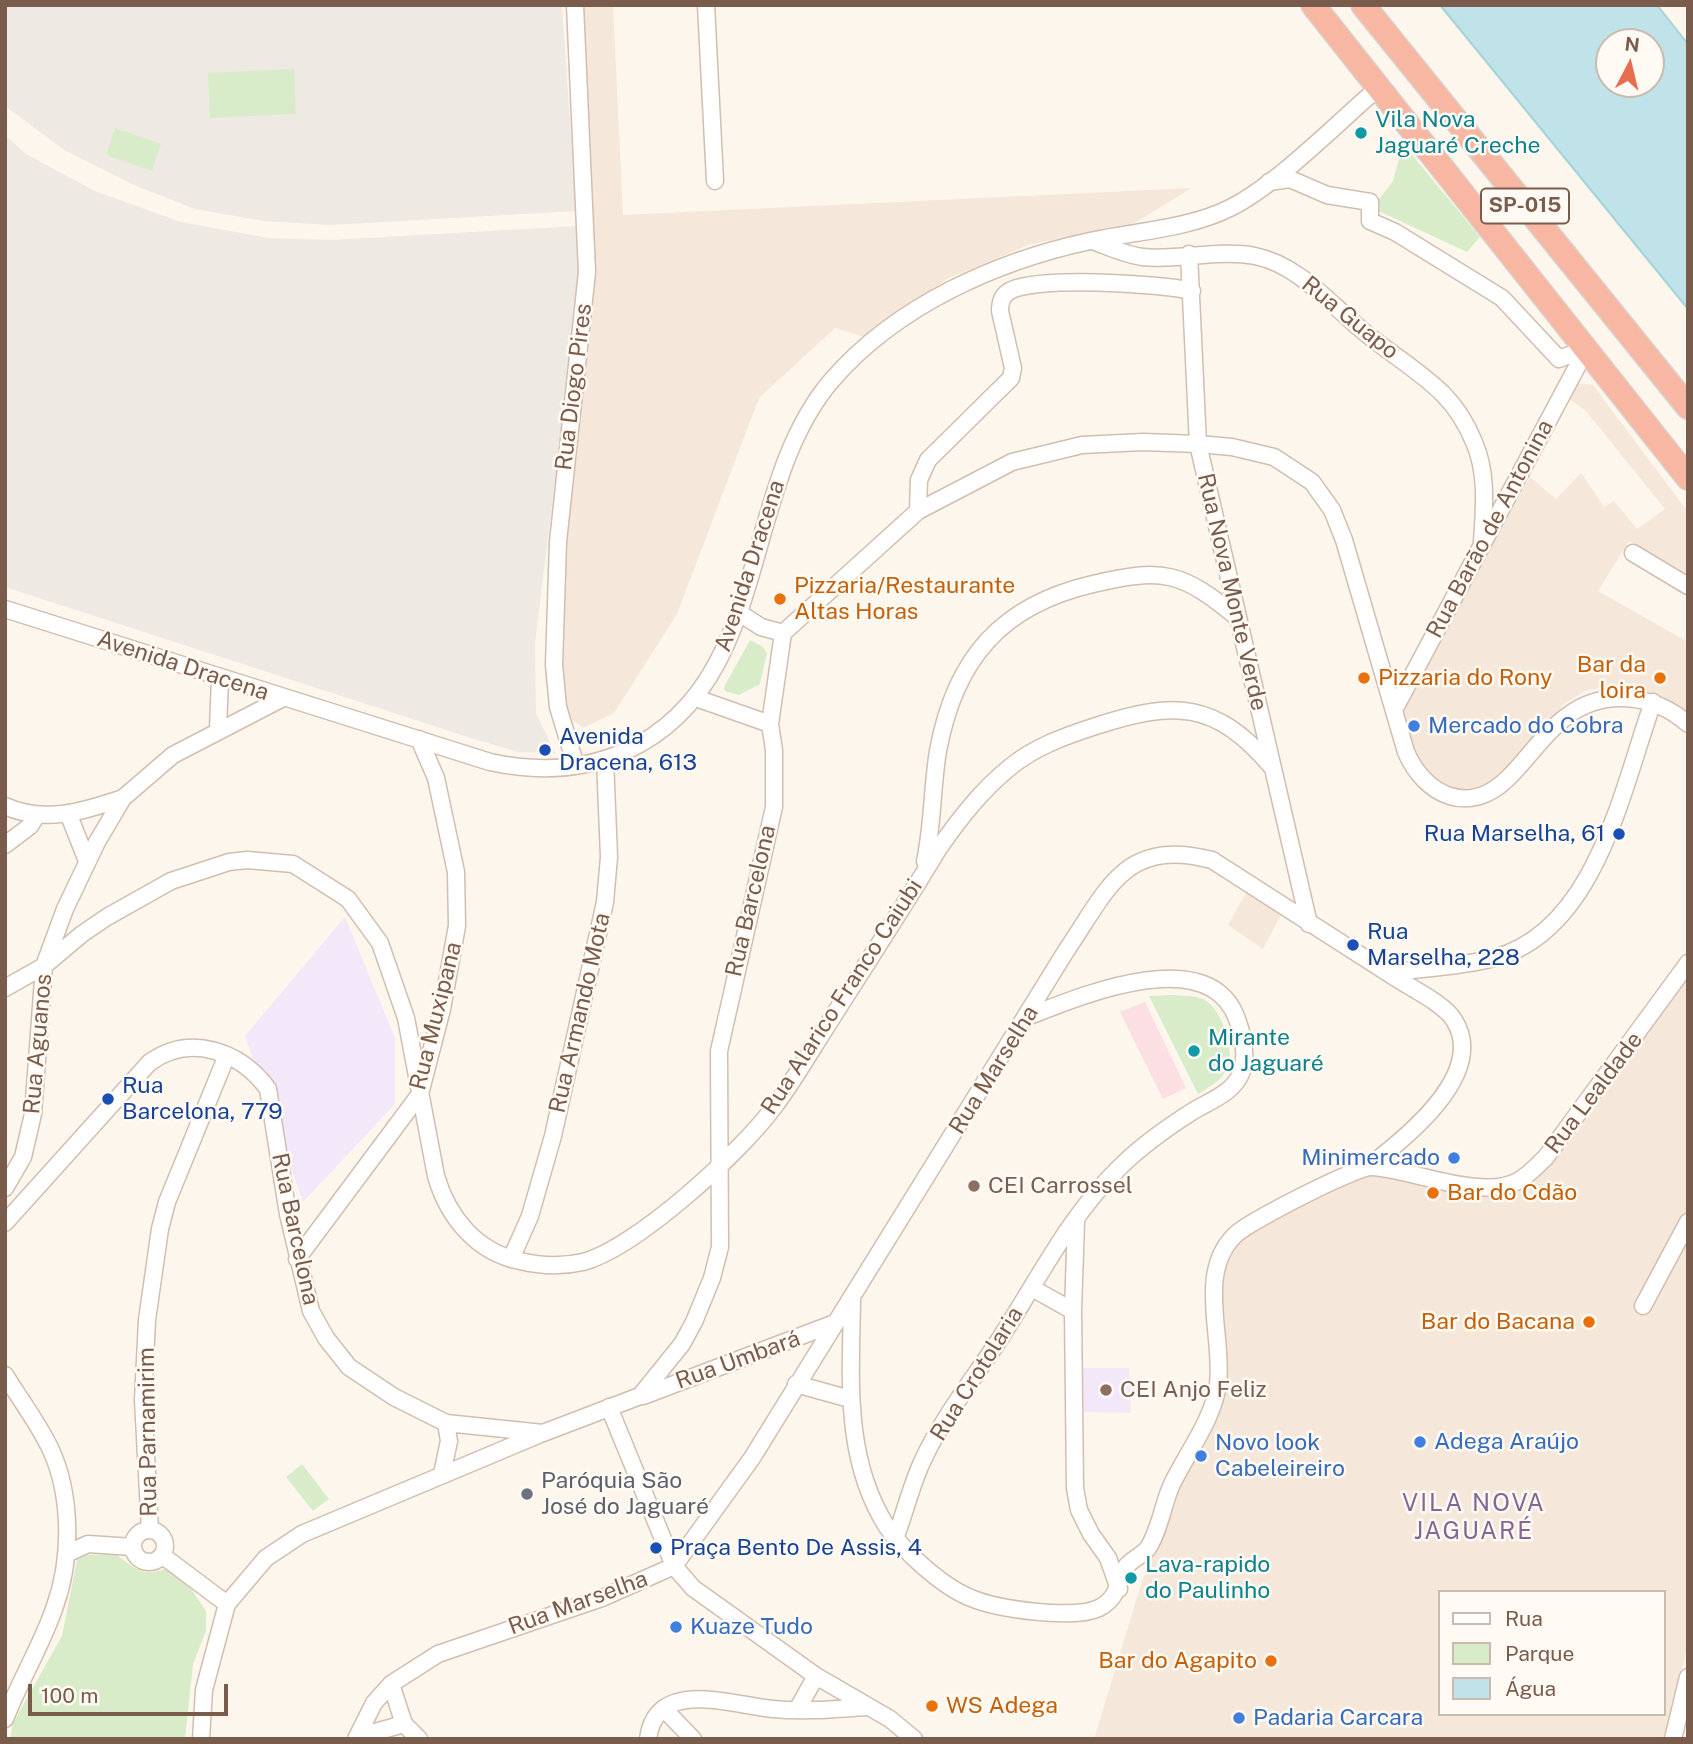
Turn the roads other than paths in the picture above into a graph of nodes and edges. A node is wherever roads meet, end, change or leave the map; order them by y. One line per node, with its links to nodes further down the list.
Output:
1 (575, 5): 33 (street, Rua Diogo Pires)
2 (706, 5): 6 (street)
3 (1313, 5): 5 (highway)
4 (1363, 5): 12 (highway, SP-015)
5 (1378, 88): 7 (street, Avenida Dracena); 11 (highway)
6 (715, 181)
7 (1266, 183): 8 (street, Avenida Dracena); 11 (street)
8 (1093, 240): 9 (street, Rua Guapo); 20 (street, Avenida Dracena)
9 (1189, 254): 10 (street, Rua Nova Monte Verde); 16 (street, Rua Guapo)
10 (1192, 291): 13 (street, Rua Nova Monte Verde); 15 (street)
11 (1587, 348): 14 (highway); 16 (street, Rua Barão de Antonina)
12 (1688, 407)
13 (1198, 444): 15 (street); 21 (street, Rua Nova Monte Verde); 27 (street)
14 (1688, 478)
15 (918, 511): 22 (street)
16 (1482, 542): 27 (street, Rua Barão de Antonina)
17 (1633, 553): 18 (street)
18 (1688, 586)
19 (5, 609): 23 (street, Avenida Dracena)
20 (738, 612): 22 (street); 25 (street, Avenida Dracena)
21 (1238, 618): 34 (street, Rua Nova Monte Verde); 35 (street)
22 (783, 633): 28 (street, Rua Barcelona)
23 (220, 678): 24 (street, Avenida Dracena); 30 (street)
24 (283, 698): 30 (street, Rua Aguanos); 31 (street, Avenida Dracena)
25 (696, 698): 28 (street); 32 (street, Avenida Dracena)
26 (1653, 702): 27 (street); 29 (street); 47 (street)
27 (1394, 710)
28 (770, 724): 52 (street, Rua Barcelona)
29 (1688, 724)
30 (218, 729): 36 (street, Rua Aguanos)
31 (419, 739): 33 (street, Avenida Dracena); 51 (street, Rua Muxipana)
32 (605, 759): 33 (street, Avenida Dracena); 59 (street, Rua Armando Mota)
33 (576, 765)
34 (1272, 767): 38 (street, Rua Alarico Franco Caiubi); 44 (street, Rua Nova Monte Verde)
35 (935, 795): 38 (street); 43 (street)
36 (123, 798): 39 (street); 42 (street, Rua Aguanos)
37 (5, 806): 40 (street)
38 (968, 807): 43 (street, Rua Alarico Franco Caiubi)
39 (68, 813): 40 (street); 42 (street)
40 (37, 814): 41 (street)
41 (5, 845)
42 (87, 861): 46 (street, Rua Aguanos)
43 (921, 877): 52 (street, Rua Alarico Franco Caiubi)
44 (1309, 924): 47 (street, Rua Marselha); 49 (street, Rua Marselha)
45 (1688, 963): 53 (street, Rua Lealdade)
46 (44, 966): 48 (street, Rua Alarico Franco Caiubi); 51 (street, Rua Alarico Franco Caiubi); 54 (street, Rua Aguanos)
47 (1388, 973): 53 (street, Rua Marselha)
48 (5, 988)
49 (1027, 1017): 55 (street, Rua Crotolaria); 61 (street, Rua Marselha)
50 (227, 1055): 57 (street, Rua Barcelona); 58 (street, Rua Barcelona); 73 (street, Rua Parnamirim)
51 (420, 1094): 58 (street, Rua Muxipana); 59 (street, Rua Alarico Franco Caiubi)
52 (722, 1162): 59 (street, Rua Alarico Franco Caiubi); 67 (street, Rua Barcelona)
53 (1369, 1166): 79 (street)
54 (5, 1188)
55 (1076, 1221): 60 (street, Rua Crotolaria); 63 (street)
56 (1688, 1222): 62 (street)
57 (5, 1223)
58 (297, 1259): 70 (street, Rua Barcelona)
59 (511, 1259)
60 (1032, 1288): 63 (street); 74 (street, Rua Crotolaria)
61 (852, 1299): 64 (street, Rua Marselha); 68 (street)
62 (1643, 1306)
63 (1073, 1311): 79 (street)
64 (835, 1323): 66 (street, Rua Marselha); 67 (street, Rua Umbará)
65 (5, 1375): 76 (street)
66 (796, 1384): 68 (street); 78 (street, Rua Marselha)
67 (640, 1396): 69 (street, Rua Barcelona)
68 (850, 1399): 74 (street)
69 (609, 1407): 71 (street, Rua Barcelona); 78 (street)
70 (446, 1423): 71 (street, Rua Barcelona); 72 (street)
71 (543, 1433): 72 (street)
72 (442, 1474): 80 (street)
73 (150, 1530): 75 (street); 77 (street)
74 (896, 1536): 79 (street)
75 (133, 1547): 76 (street); 77 (street)
76 (66, 1554): 87 (street)
77 (163, 1556): 80 (street)
78 (674, 1566): 81 (street); 83 (street, Rua Marselha)
79 (1119, 1589)
80 (227, 1604): 90 (street)
81 (816, 1676): 84 (street); 86 (street)
82 (1688, 1677): 95 (street)
83 (391, 1684): 88 (street); 89 (street, Rua Marselha)
84 (866, 1707): 86 (street); 94 (street)
85 (665, 1710): 86 (street); 92 (street); 93 (street)
86 (797, 1710)
87 (6, 1717)
88 (404, 1724): 89 (street); 91 (street)
89 (357, 1738)
90 (201, 1739)
91 (419, 1739)
92 (648, 1739)
93 (692, 1739)
94 (914, 1739)
95 (1673, 1739)

